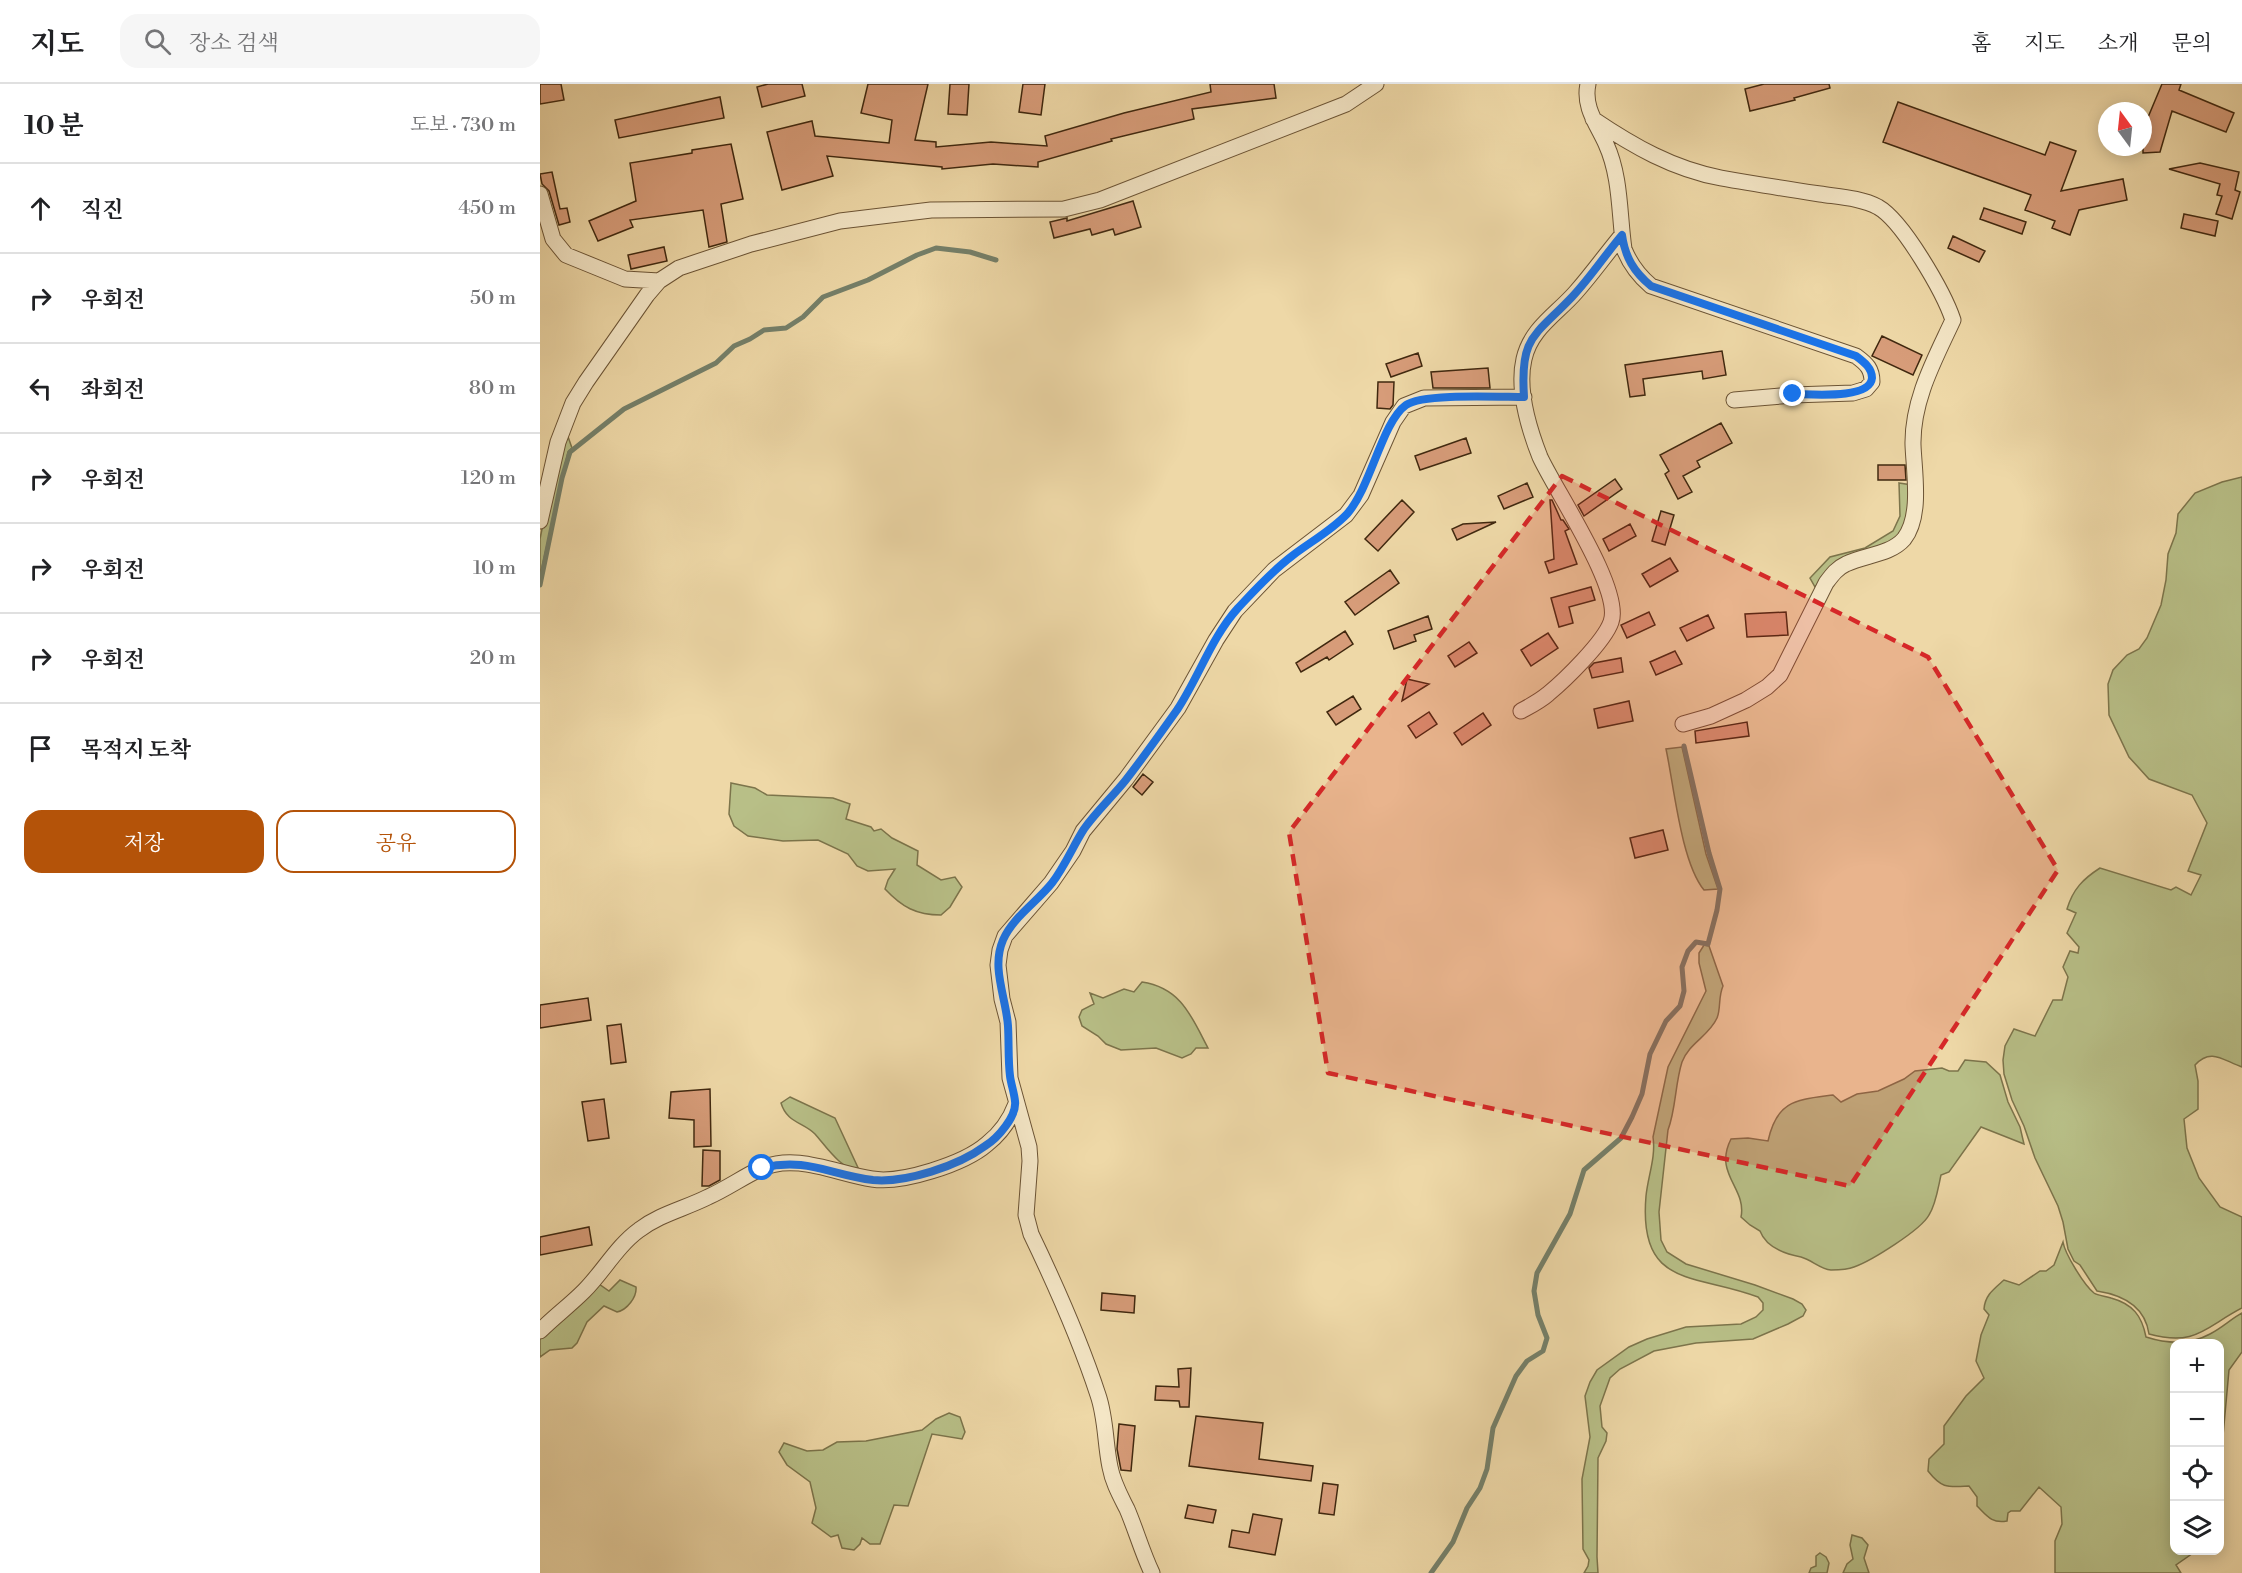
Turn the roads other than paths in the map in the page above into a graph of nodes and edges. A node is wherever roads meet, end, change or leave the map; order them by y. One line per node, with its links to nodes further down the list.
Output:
1 (1376, 84): 6 (street)
2 (1588, 84): 3 (street)
3 (1593, 119): 5 (street); 11 (street)
4 (540, 194): 6 (street)
5 (1622, 235): 7 (street); 8 (street)
6 (659, 281): 9 (street)
7 (1524, 397): 10 (street); 12 (street)
8 (1734, 400)
9 (540, 521)
10 (1521, 711)
11 (1683, 724)
12 (1016, 1104): 13 (street); 14 (street)
13 (540, 1331)
14 (1152, 1573)

